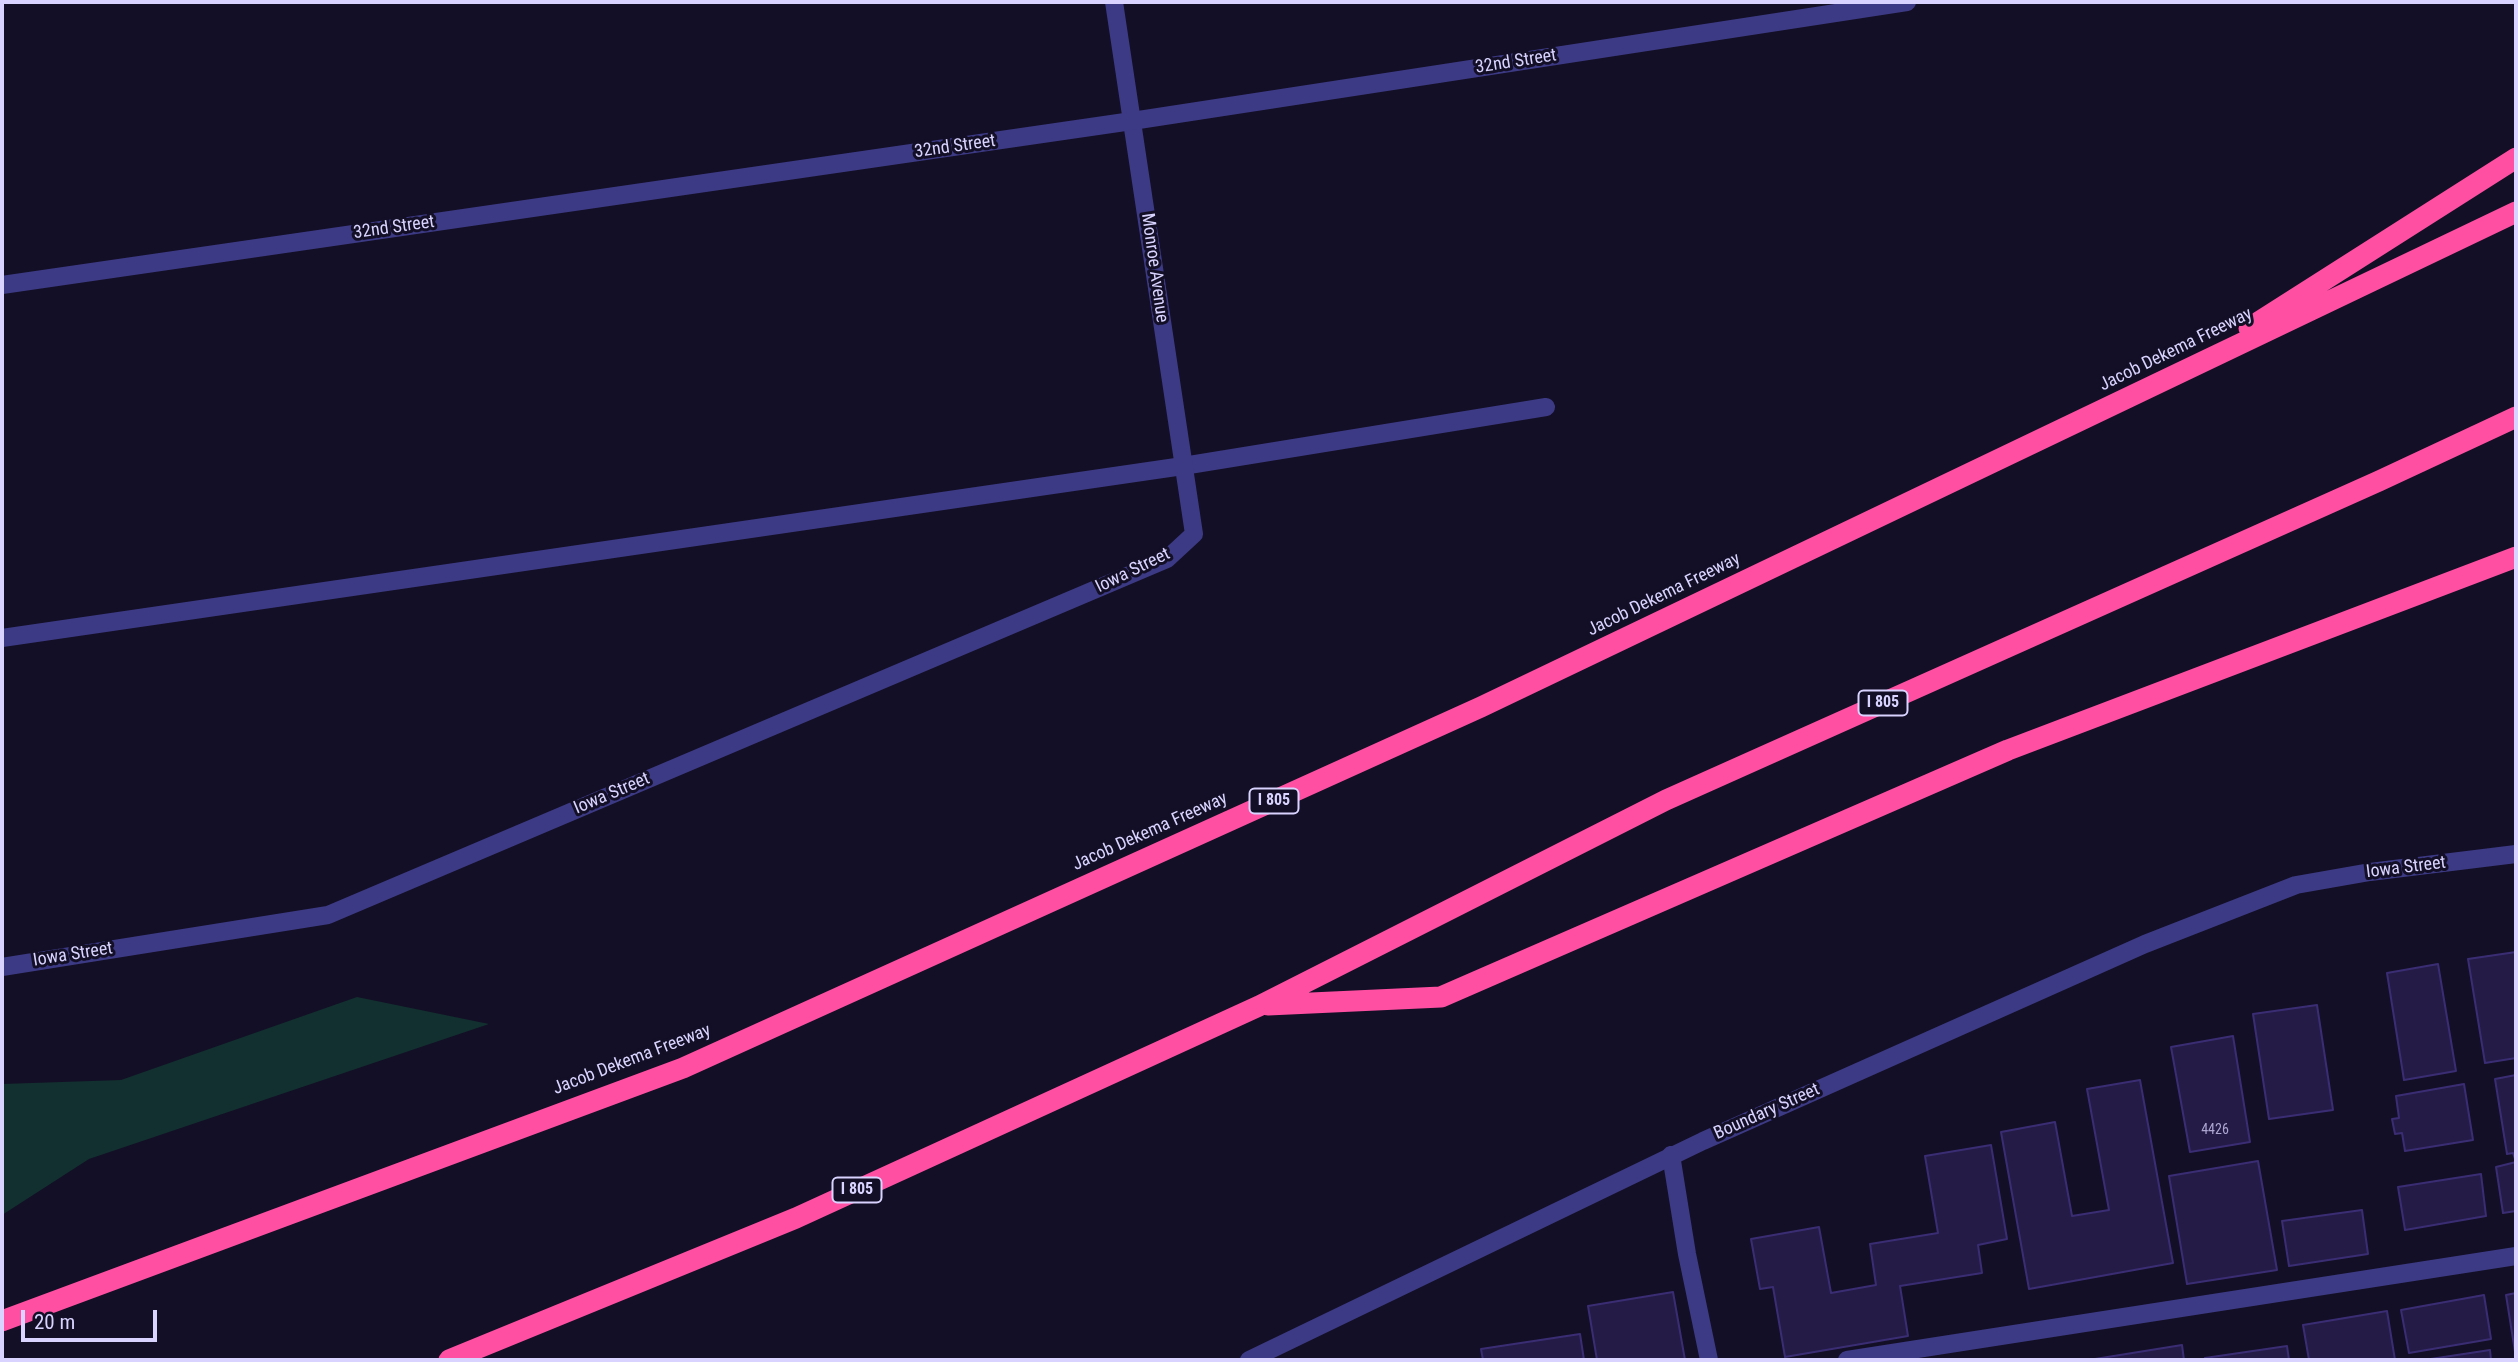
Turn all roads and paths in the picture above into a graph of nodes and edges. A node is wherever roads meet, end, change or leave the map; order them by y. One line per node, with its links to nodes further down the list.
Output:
1 (1114, 2): 3 (street, Monroe Avenue)
2 (1907, 2): 3 (street, 32nd Street)
3 (1132, 121): 6 (street, 32nd Street); 10 (street, Monroe Avenue)
4 (2516, 158): 7 (highway)
5 (2516, 212): 7 (highway, Jacob Dekema Freeway / I 805)
6 (2, 285)
7 (2165, 380): 20 (highway, Jacob Dekema Freeway / I 805)
8 (1546, 407): 10 (street)
9 (2516, 417): 17 (highway, I 805)
10 (1184, 466): 11 (street, Monroe Avenue); 13 (street)
11 (1194, 534): 16 (street, Iowa Street)
12 (2516, 557): 17 (highway)
13 (2, 638)
14 (2516, 854): 15 (street, Iowa Street)
15 (2296, 885): 18 (street, Boundary Street)
16 (2, 967)
17 (1259, 1006): 21 (highway, I 805)
18 (1671, 1155): 22 (street, Boundary Street); 23 (street)
19 (2516, 1256): 24 (street)
20 (2, 1321)
21 (449, 1360)
22 (1249, 1360)
23 (1709, 1360)
24 (1847, 1360)

